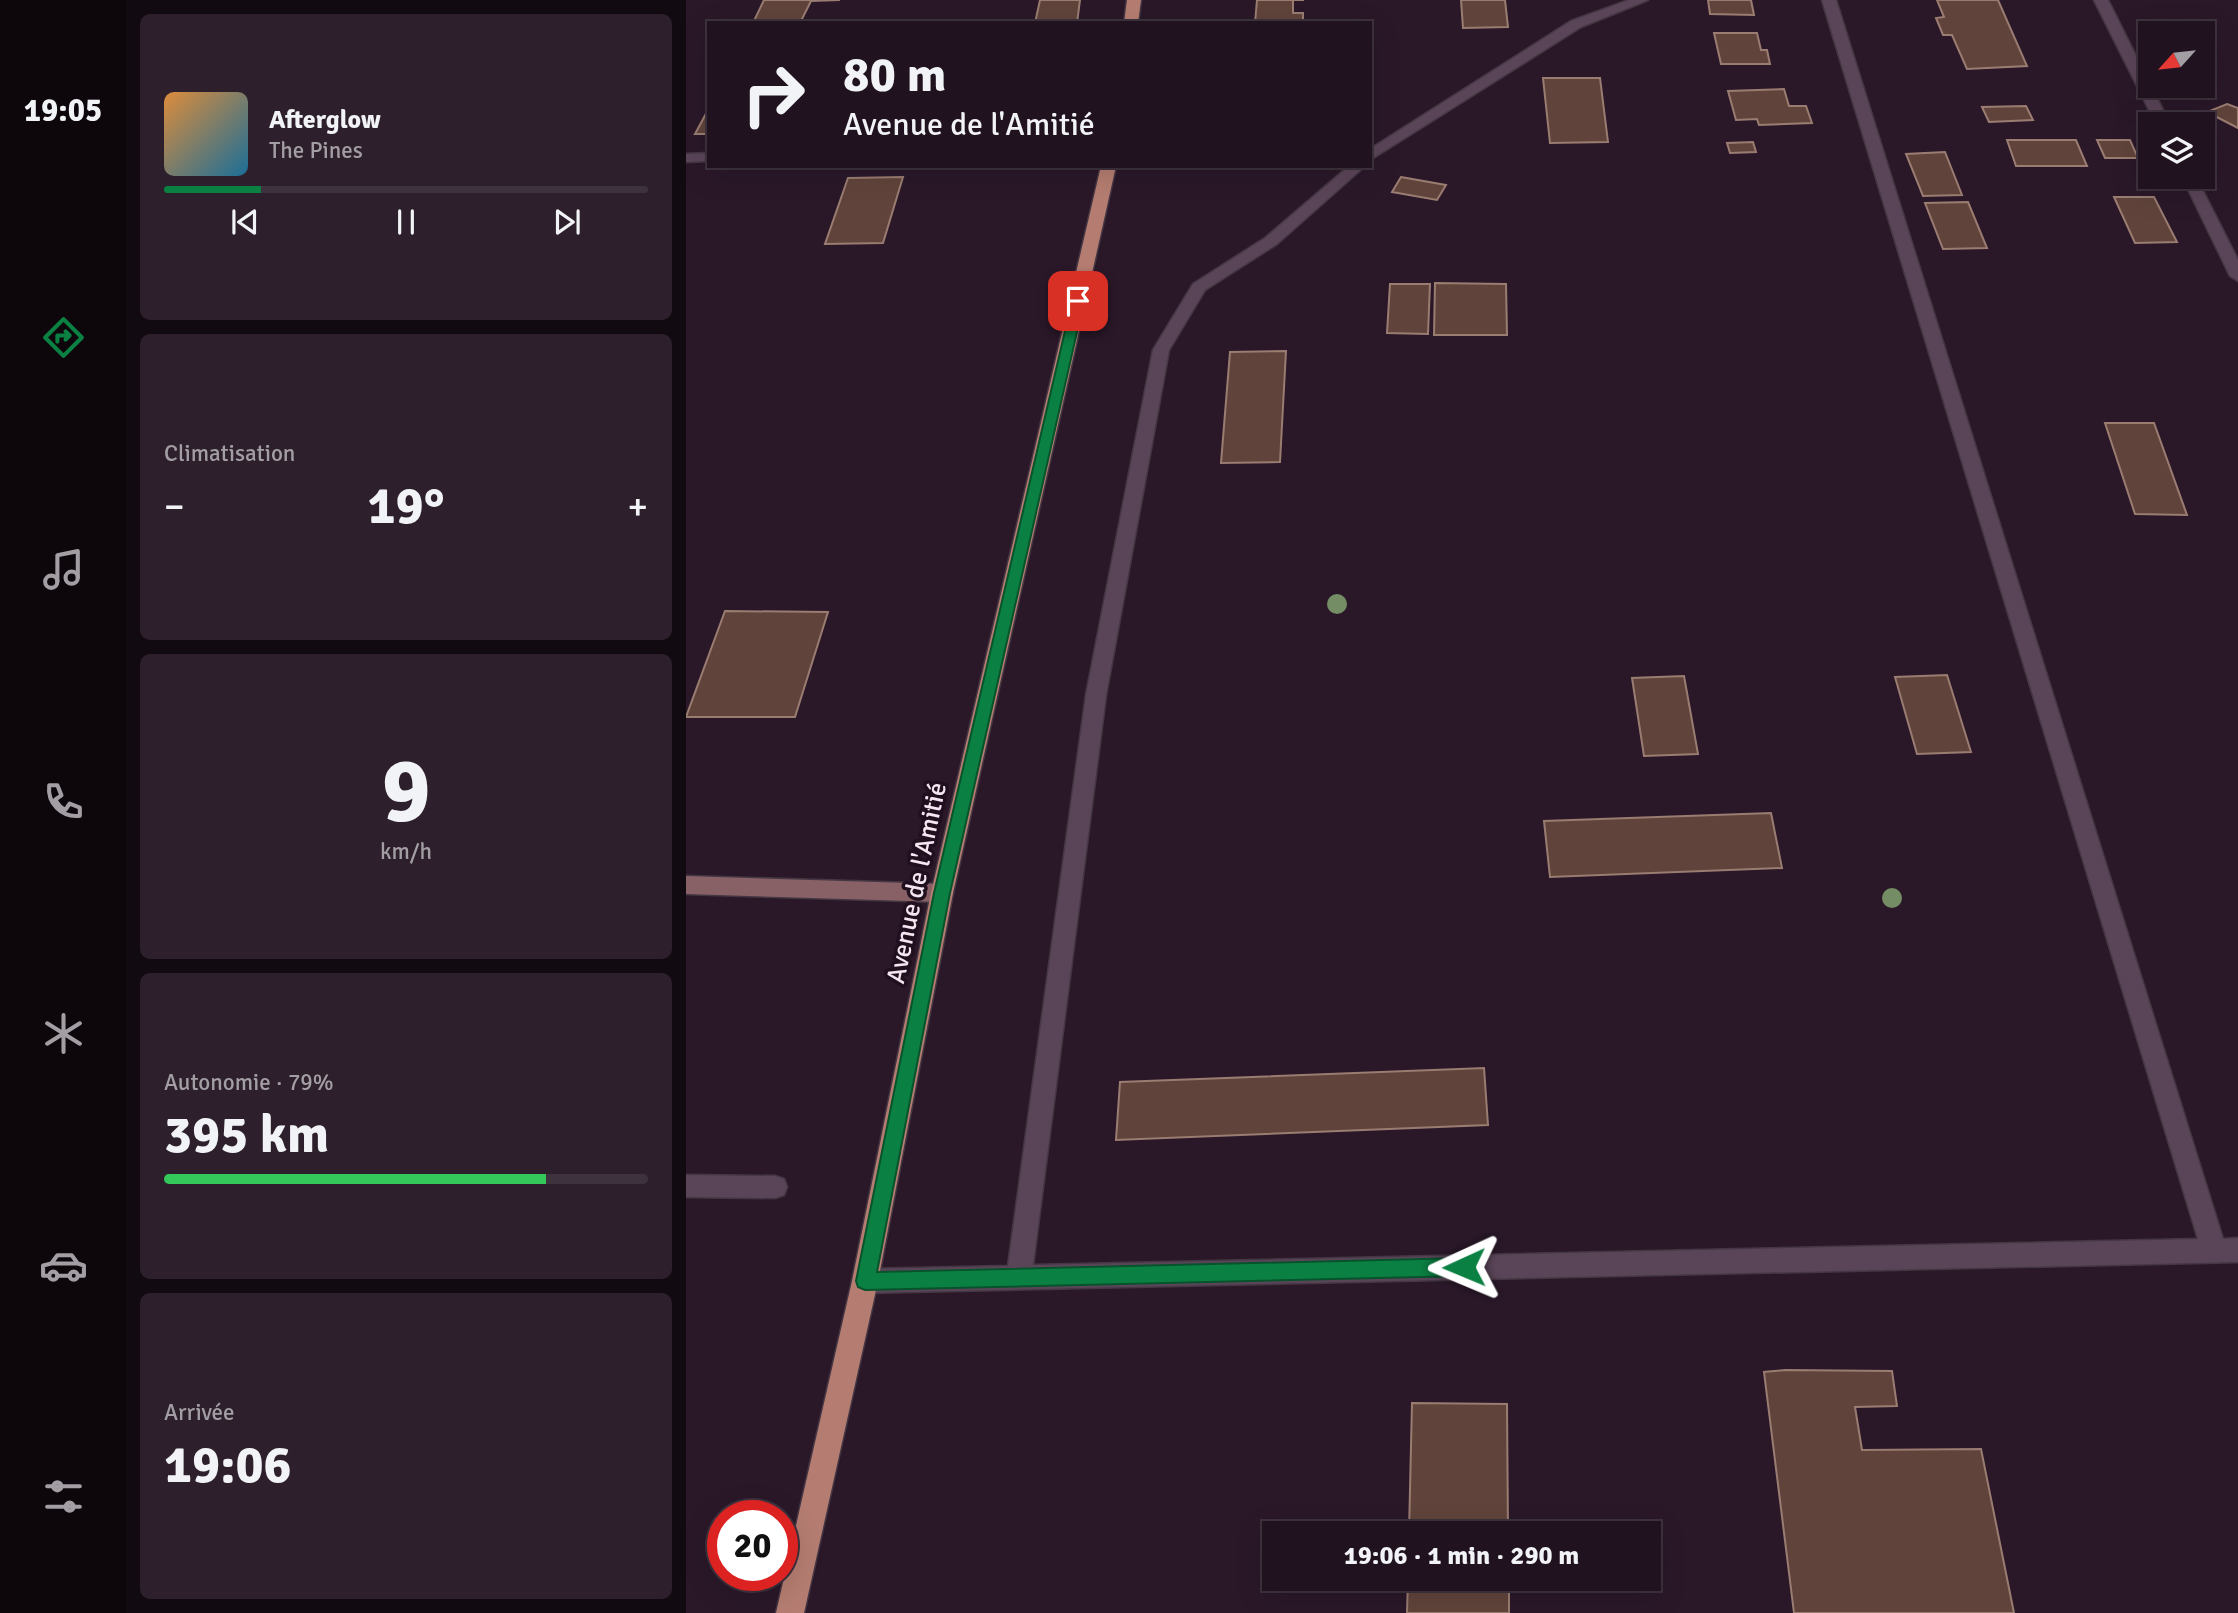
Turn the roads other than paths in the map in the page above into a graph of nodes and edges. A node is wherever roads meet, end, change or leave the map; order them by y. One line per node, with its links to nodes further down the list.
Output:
1 (1134, 0): 5 (main road)
2 (1641, 0): 7 (lane)
3 (1829, 0): 18 (lane)
4 (2101, 0): 6 (lane)
5 (1131, 21)
6 (2157, 112)
7 (1372, 155)
8 (707, 157): 9 (lane)
9 (686, 158)
10 (1109, 168): 15 (main road, Avenue de l'Amitié)
11 (1356, 168): 19 (lane)
12 (2195, 189): 13 (lane)
13 (2238, 276)
14 (686, 884): 15 (street)
15 (942, 893): 20 (main road, Avenue de l'Amitié)
16 (686, 1186): 17 (lane)
17 (775, 1187)
18 (2226, 1251): 19 (lane)
19 (1020, 1277): 20 (lane)
20 (865, 1281): 21 (main road, Avenue de l'Amitié)
21 (790, 1613)

